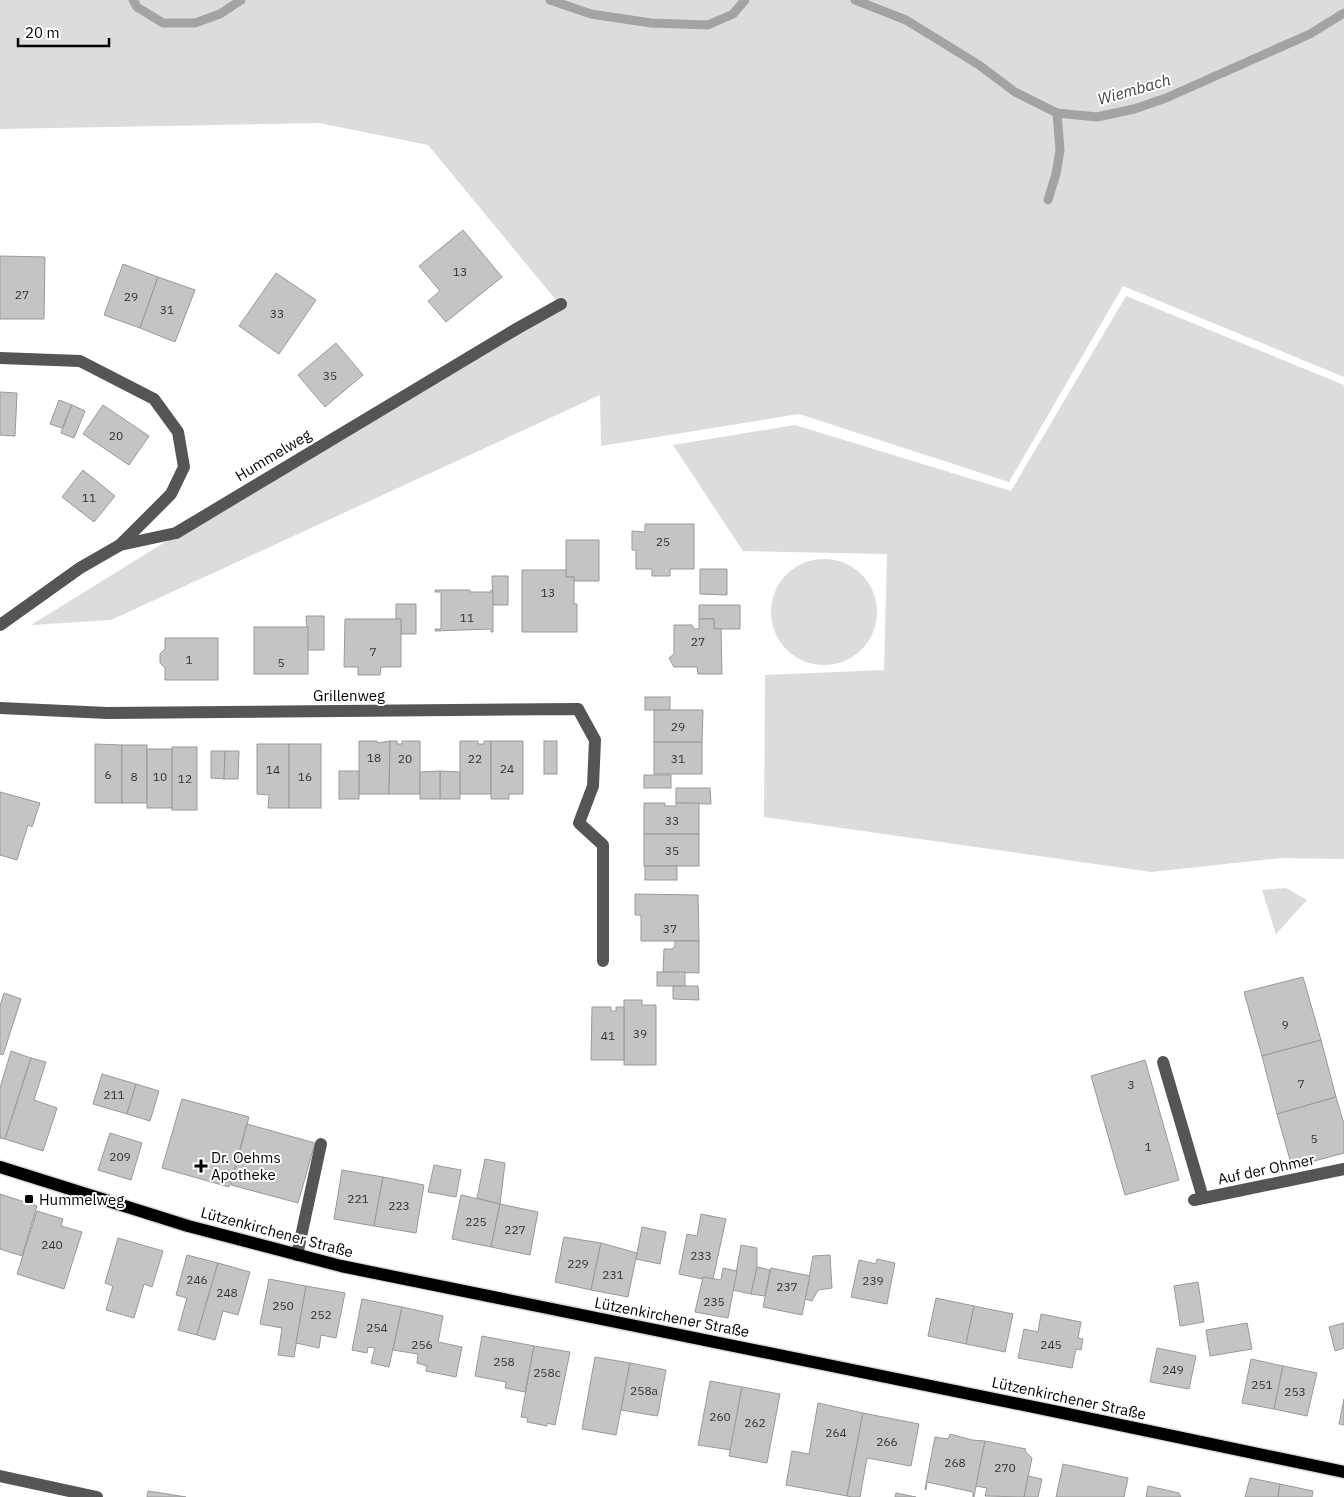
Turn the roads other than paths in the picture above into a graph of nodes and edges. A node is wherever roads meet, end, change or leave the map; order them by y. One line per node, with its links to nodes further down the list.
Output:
1 (561, 304): 3 (street, Hummelweg)
2 (0, 358): 3 (street)
3 (120, 545): 4 (street, Hummelweg)
4 (0, 625)
5 (0, 708): 6 (street, Grillenweg)
6 (603, 960)
7 (1163, 1062): 10 (street, Auf der Ohmer)
8 (321, 1144): 11 (street)
9 (0, 1166): 11 (main road, Lützenkirchener Straße)
10 (1344, 1169)
11 (298, 1255): 12 (main road, Lützenkirchener Straße)
12 (1344, 1472)
13 (0, 1476): 14 (street)
14 (97, 1497)

